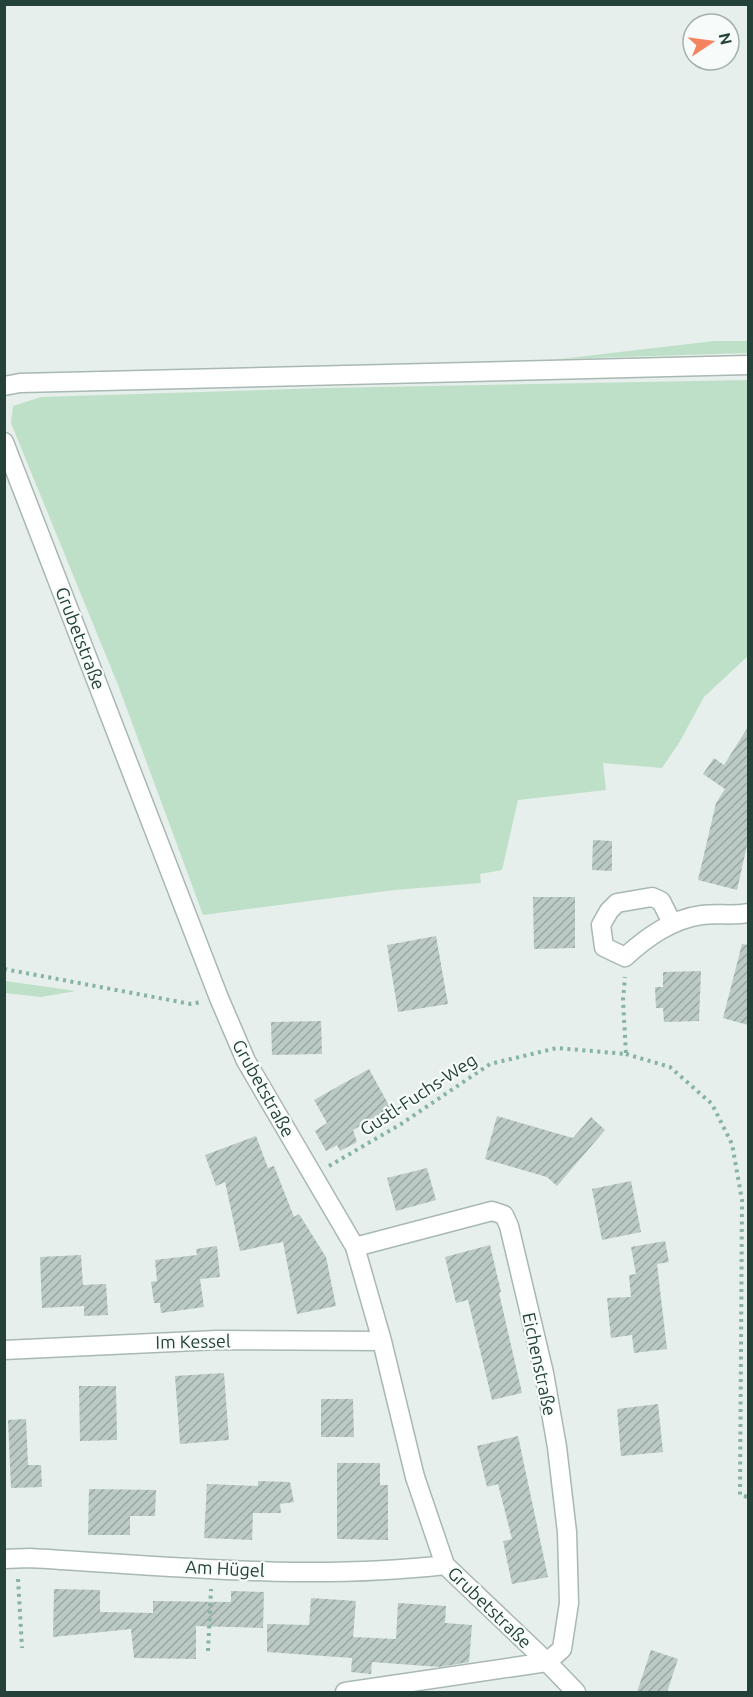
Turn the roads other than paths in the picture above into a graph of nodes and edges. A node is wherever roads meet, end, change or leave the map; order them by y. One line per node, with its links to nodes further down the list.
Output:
1 (748, 365): 2 (street)
2 (4, 386)
3 (4, 442): 6 (street, Grubetstraße)
4 (748, 914): 5 (street)
5 (672, 923): 5 (street)
6 (355, 1247): 7 (street, Grubetstraße); 11 (street, Eichenstraße)
7 (382, 1341): 8 (street, Im Kessel); 10 (street, Grubetstraße)
8 (4, 1350)
9 (11, 1559): 10 (street, Am Hügel)
10 (445, 1565): 11 (street, Grubetstraße)
11 (547, 1662): 12 (street); 13 (street, Grubetstraße)
12 (345, 1692)
13 (576, 1692)

